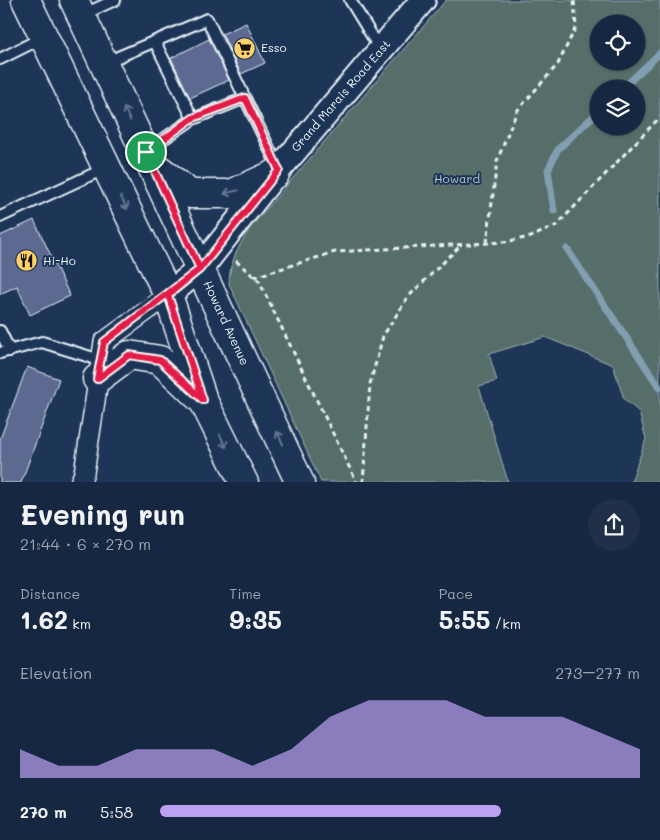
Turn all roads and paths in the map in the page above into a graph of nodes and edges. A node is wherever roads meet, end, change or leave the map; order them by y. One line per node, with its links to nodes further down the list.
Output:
1 (26, 0): 7 (main road)
2 (115, 0): 6 (lane)
3 (350, 0): 9 (lane)
4 (424, 0): 9 (street, Grand Marais Road East)
5 (574, 0): 19 (path)
6 (78, 8): 11 (main road, Howard Avenue)
7 (43, 37): 10 (lane); 16 (main road)
8 (155, 42): 11 (lane); 12 (lane); 14 (lane)
9 (381, 50): 17 (street, Grand Marais Road East)
10 (0, 59)
11 (104, 63): 15 (main road, Howard Avenue, one-way to 11)
12 (245, 98): 14 (lane); 17 (lane)
13 (660, 117): 19 (path)
14 (193, 118): 15 (lane)
15 (148, 158): 17 (main road, one-way to 15); 22 (main road, Howard Avenue)
16 (107, 168): 18 (lane); 24 (main road, one-way to 24)
17 (277, 172): 22 (street, Grand Marais Road East)
18 (0, 217)
19 (487, 243): 20 (path)
20 (461, 245): 23 (path); 33 (path)
21 (235, 261): 23 (path)
22 (200, 269): 24 (street, Grand Marais Road East); 31 (main road, Howard Avenue, one-way to 22)
23 (254, 277): 32 (path)
24 (168, 295): 27 (street, Grand Marais Road East); 28 (main road)
25 (0, 331): 26 (lane)
26 (5, 352): 27 (lane)
27 (99, 370): 28 (main road); 29 (street, Grand Marais Road East)
28 (203, 400): 30 (main road, one-way to 30)
29 (81, 482)
30 (244, 482)
31 (300, 482)
32 (357, 482)
33 (363, 482)

